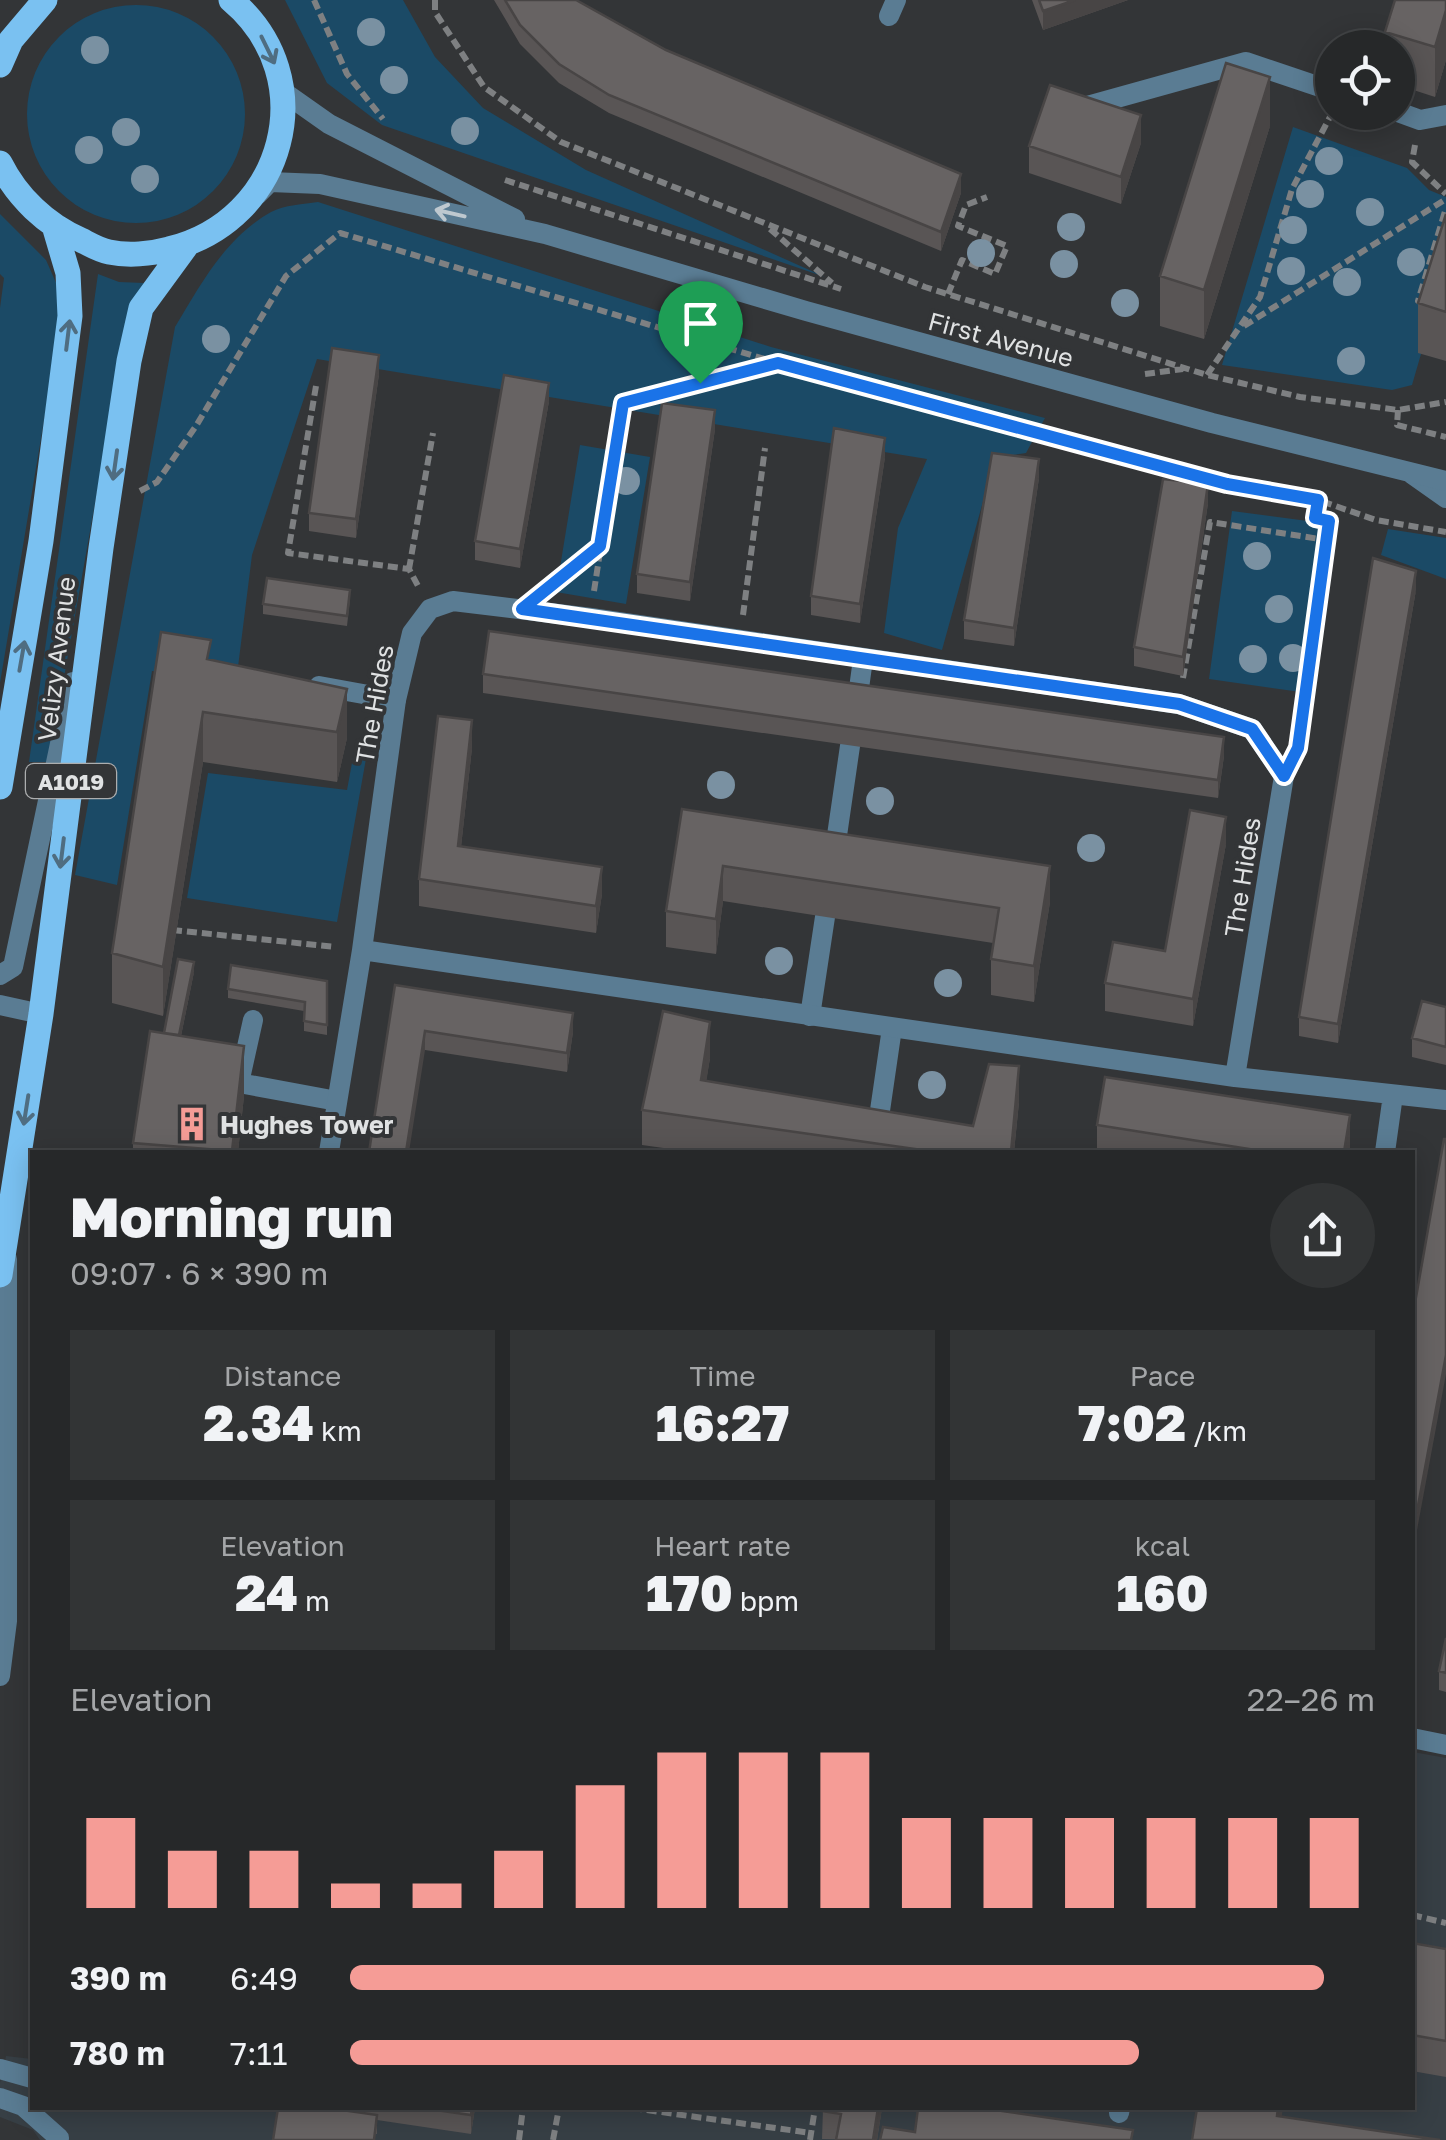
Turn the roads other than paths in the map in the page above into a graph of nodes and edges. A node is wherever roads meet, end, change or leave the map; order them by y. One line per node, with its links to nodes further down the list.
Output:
1 (45, 0): 3 (main road)
2 (239, 4): 5 (main road, one-way to 5)
3 (2, 56)
4 (1315, 85): 6 (street)
5 (285, 93): 10 (main road); 12 (street, First Avenue)
6 (1084, 107)
7 (1446, 115): 8 (street)
8 (1415, 118)
9 (0, 164): 11 (main road)
10 (248, 204): 12 (street, First Avenue, one-way to 10); 13 (main road)
11 (55, 229): 13 (main road); 23 (main road, Velizy Avenue / A1019, one-way to 11)
12 (545, 234): 14 (street, First Avenue)
13 (187, 245): 17 (main road, Velizy Avenue / A1019, one-way to 17)
14 (1412, 474): 15 (street, First Avenue); 16 (street)
15 (1446, 481)
16 (1446, 498)
17 (101, 548): 27 (street); 29 (main road, Velizy Avenue / A1019, one-way to 29)
18 (864, 659): 20 (street, The Hides); 21 (street); 33 (street, The Hides)
19 (305, 683): 20 (street)
20 (396, 700): 26 (street, The Hides)
21 (857, 703)
22 (850, 746): 24 (street)
23 (0, 787)
24 (832, 868)
25 (824, 917): 30 (street)
26 (362, 950): 30 (street); 35 (street, The Hides)
27 (0, 975)
28 (0, 1005): 29 (street)
29 (41, 1014): 40 (main road, Velizy Avenue / A1019, one-way to 40)
30 (810, 1016): 32 (street)
31 (253, 1020): 35 (street)
32 (892, 1028): 33 (street); 37 (street)
33 (1235, 1077): 34 (street)
34 (1393, 1095): 36 (street); 39 (street)
35 (338, 1100): 38 (street, The Hides)
36 (1446, 1100)
37 (874, 1145)
38 (329, 1150)
39 (1384, 1150)
40 (8, 1228): 41 (main road, Velizy Avenue / A1019); 42 (street)
41 (0, 1275)
42 (0, 1676)
43 (1415, 1739): 44 (street)
44 (1446, 1745)
45 (0, 2069): 46 (street)
46 (30, 2077)
47 (0, 2098): 48 (street)
48 (58, 2138)

